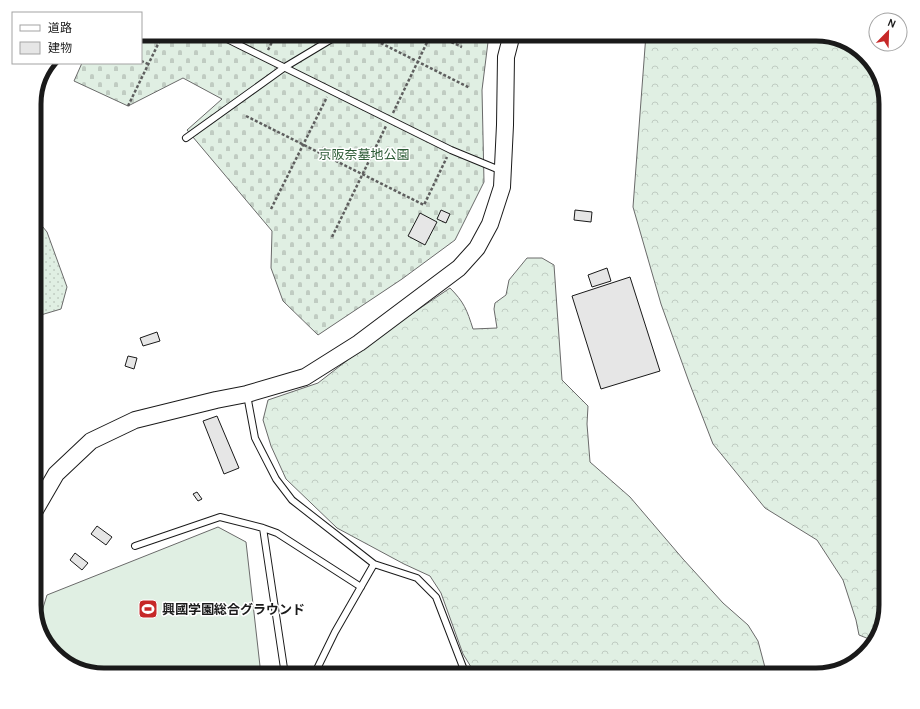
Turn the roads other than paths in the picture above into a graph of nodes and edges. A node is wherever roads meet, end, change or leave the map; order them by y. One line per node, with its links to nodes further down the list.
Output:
1 (232, 41): 4 (lane)
2 (328, 41): 4 (lane)
3 (510, 41): 6 (street)
4 (285, 67): 5 (lane); 6 (lane)
5 (186, 138)
6 (502, 171): 7 (street)
7 (247, 394): 8 (street); 11 (lane)
8 (41, 500)
9 (263, 528): 10 (lane); 12 (lane); 13 (lane)
10 (134, 546)
11 (374, 564): 12 (lane); 15 (lane)
12 (360, 587): 14 (lane)
13 (284, 668)
14 (317, 668)
15 (463, 668)

